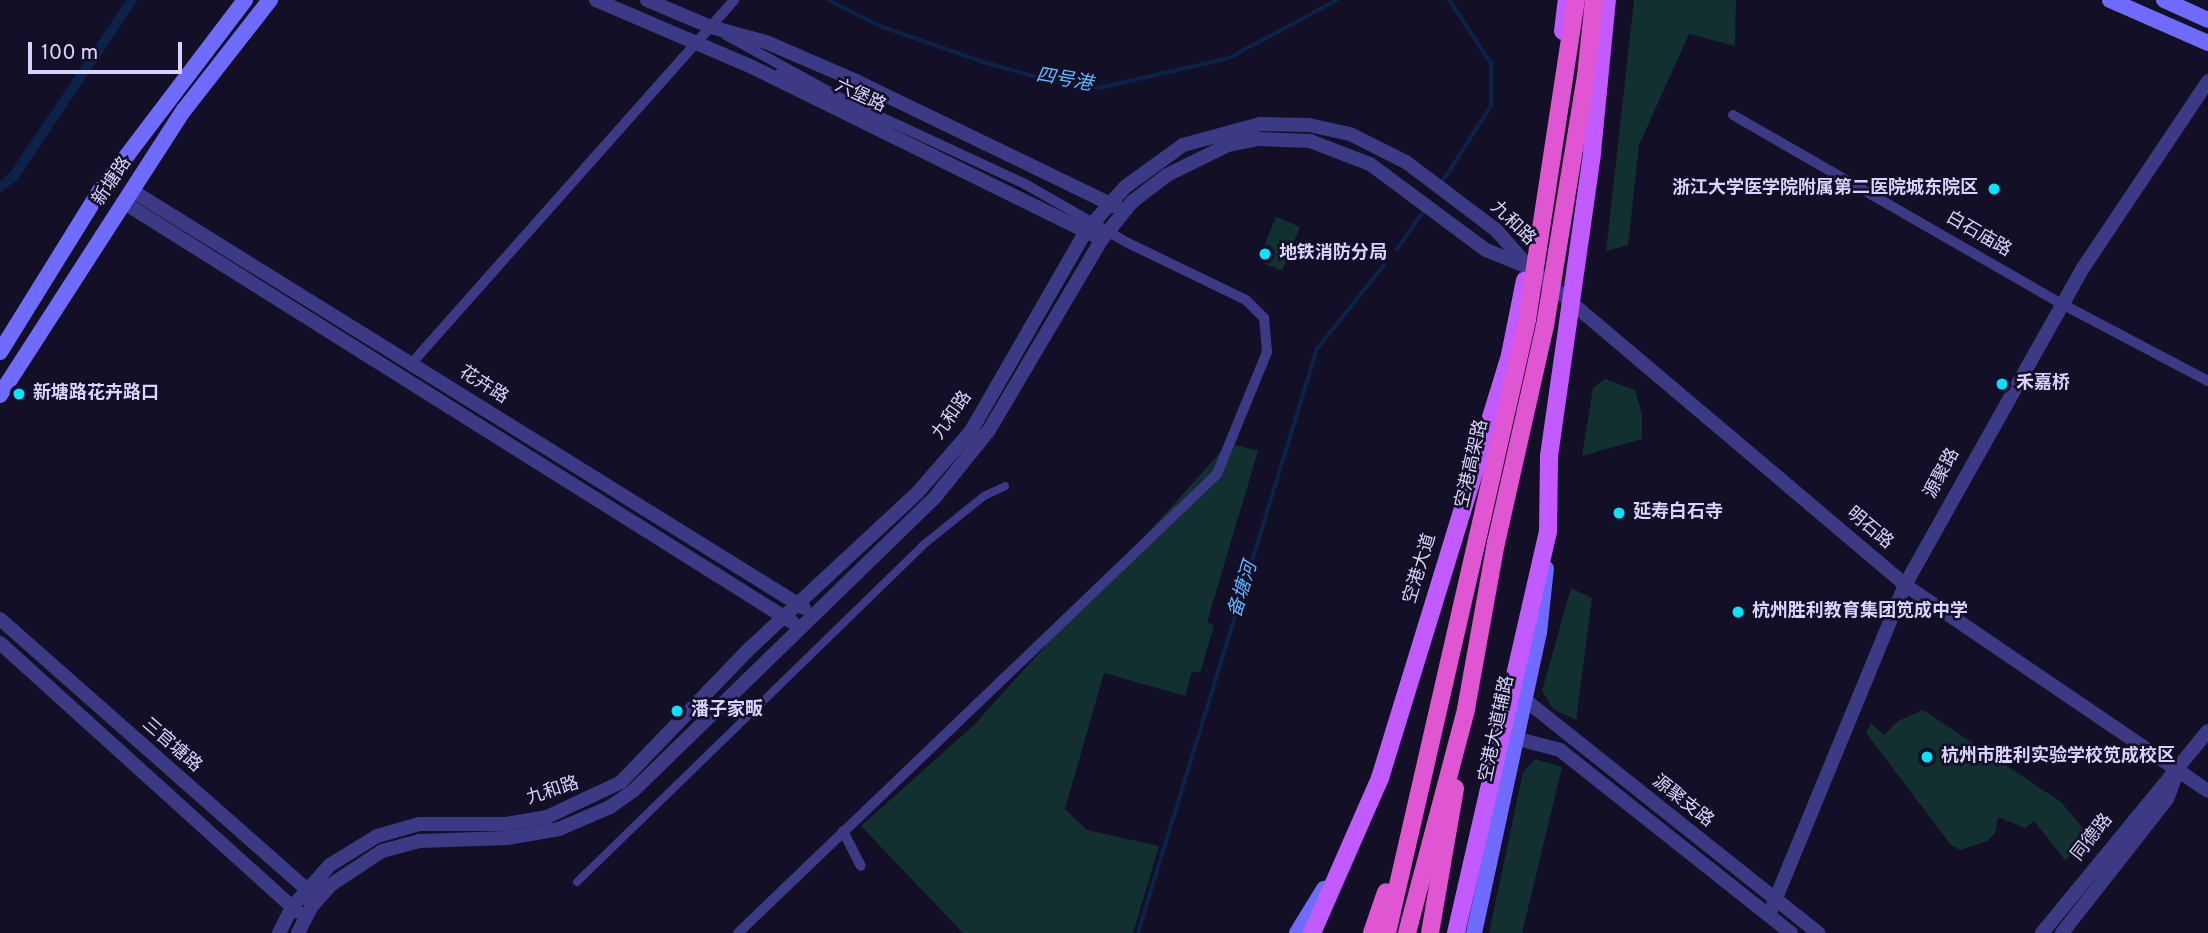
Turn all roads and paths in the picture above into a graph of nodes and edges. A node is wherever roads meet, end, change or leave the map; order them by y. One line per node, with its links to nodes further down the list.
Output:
1 (245, 0): 28 (main road, 新塘路)
2 (270, 0): 20 (main road, 新塘路)
3 (596, 0): 15 (street, 六堡路)
4 (647, 0): 13 (street, 六堡路)
5 (734, 0): 13 (street)
6 (1567, 0): 25 (main road, 空港大道)
7 (1576, 0): 47 (highway, 空港高架路, bridge)
8 (1594, 0): 42 (highway, bridge)
9 (1607, 0): 26 (main road)
10 (2110, 0): 14 (main road)
11 (2164, 0): 12 (main road)
12 (2208, 20)
13 (710, 27): 15 (street); 18 (street); 21 (street, 六堡路)
14 (2208, 43)
15 (695, 44): 16 (street, 六堡路); 29 (street)
16 (752, 67): 18 (street); 23 (street, 六堡路)
17 (2208, 81): 27 (street, 源聚路)
18 (848, 102): 49 (street, bridge)
19 (1733, 115): 27 (street, 白石庙路)
20 (127, 196): 29 (street, 花卉路); 31 (main road, 新塘路); 37 (street, 花卉路)
21 (1111, 203): 22 (street, 六堡路); 23 (street, 九和路); 25 (street, 九和路)
22 (1125, 211): 24 (street, 九和路); 25 (street, 九和路)
23 (1086, 231): 24 (street, 六堡路); 35 (street, 九和路)
24 (1102, 239): 36 (street, 九和路)
25 (1528, 266): 26 (street, 明石路); 48 (main road, 空港大道)
26 (1572, 303): 33 (main road); 34 (street, 明石路)
27 (2062, 304): 30 (street, 白石庙路); 34 (street, 源聚路)
28 (0, 352)
29 (411, 364): 35 (street, 花卉路)
30 (2208, 381)
31 (0, 395)
32 (1006, 486): 51 (street)
33 (1548, 531): 41 (main road, 空港大道辅路); 67 (main road)
34 (1905, 585): 45 (street, 明石路); 54 (street, 源聚路)
35 (799, 605): 36 (street, 花卉路); 37 (street, 九和路)
36 (814, 614): 39 (street, 九和路)
37 (785, 617): 39 (street, 花卉路); 52 (street, 九和路)
38 (0, 619): 52 (street, 三官塘路)
39 (801, 628): 53 (street, 九和路)
40 (0, 643): 55 (street, 三官塘路)
41 (1524, 699): 44 (main road, 空港大道辅路); 54 (street, 源聚支路)
42 (1466, 709): 65 (highway); 66 (highway)
43 (2208, 731): 45 (street, 同德路)
44 (1515, 738): 56 (street, 源聚支路); 68 (main road, 空港大道辅路)
45 (2178, 770): 46 (street, 明石路); 71 (street, 同德路); 72 (street, 同德路)
46 (2208, 791)
47 (1419, 800): 63 (highway); 64 (highway, 空港高架路)
48 (1361, 827): 61 (main road); 62 (main road, 空港大道)
49 (843, 831): 50 (street); 60 (street, bridge)
50 (861, 866)
51 (577, 882)
52 (306, 889): 53 (street, 三官塘路); 55 (street, 九和路)
53 (318, 900): 57 (street, 九和路)
54 (1776, 900): 56 (street, 源聚路); 70 (street, 源聚支路)
55 (292, 907): 57 (street, 三官塘路); 58 (street, 九和路)
56 (1769, 915): 69 (street, 源聚支路)
57 (304, 918): 59 (street, 九和路)
58 (279, 933)
59 (299, 933)
60 (738, 933)
61 (1297, 933)
62 (1312, 933)
63 (1372, 933)
64 (1387, 933)
65 (1407, 933)
66 (1430, 933)
67 (1456, 933)
68 (1474, 933)
69 (1791, 933)
70 (1818, 933)
71 (2042, 933)
72 (2062, 933)

